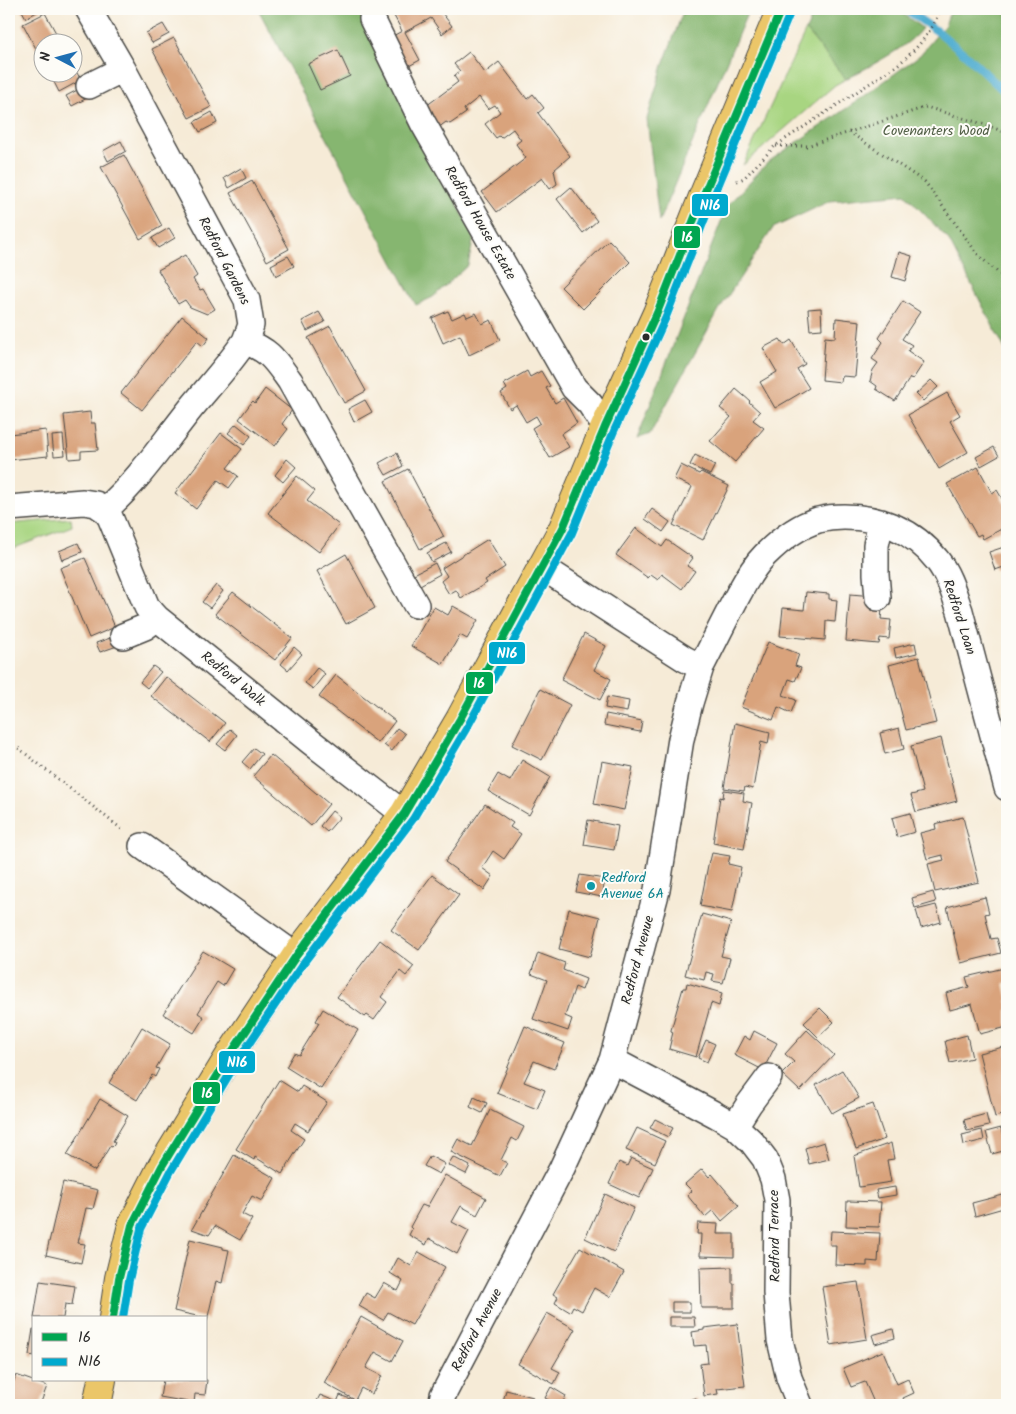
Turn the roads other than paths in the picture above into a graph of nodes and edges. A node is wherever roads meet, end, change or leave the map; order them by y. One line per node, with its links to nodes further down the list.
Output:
1 (88, 9): 4 (street, Redford Gardens)
2 (374, 9): 7 (street, Redford House Estate)
3 (781, 9): 7 (main road)
4 (123, 69): 5 (street); 6 (street, Redford Gardens)
5 (89, 86)
6 (245, 341): 9 (street); 13 (street)
7 (606, 427): 11 (main road)
8 (9, 508): 9 (street)
9 (105, 510): 14 (street, Redford Walk)
10 (881, 522): 12 (street); 16 (street, Redford Loan); 17 (street, Redford Loan)
11 (542, 567): 16 (street); 18 (main road)
12 (878, 598)
13 (414, 606)
14 (157, 618): 15 (street); 18 (street, Redford Walk)
15 (123, 636)
16 (702, 667): 21 (street, Redford Avenue)
17 (1007, 788)
18 (404, 814): 20 (main road)
19 (142, 846): 20 (street)
20 (296, 956): 24 (main road)
21 (612, 1060): 23 (street, Redford Terrace); 27 (street, Redford Avenue)
22 (770, 1077): 23 (street)
23 (735, 1126): 28 (street, Redford Terrace)
24 (113, 1316)
25 (102, 1382): 26 (main road)
26 (97, 1405)
27 (442, 1405)
28 (800, 1405)

